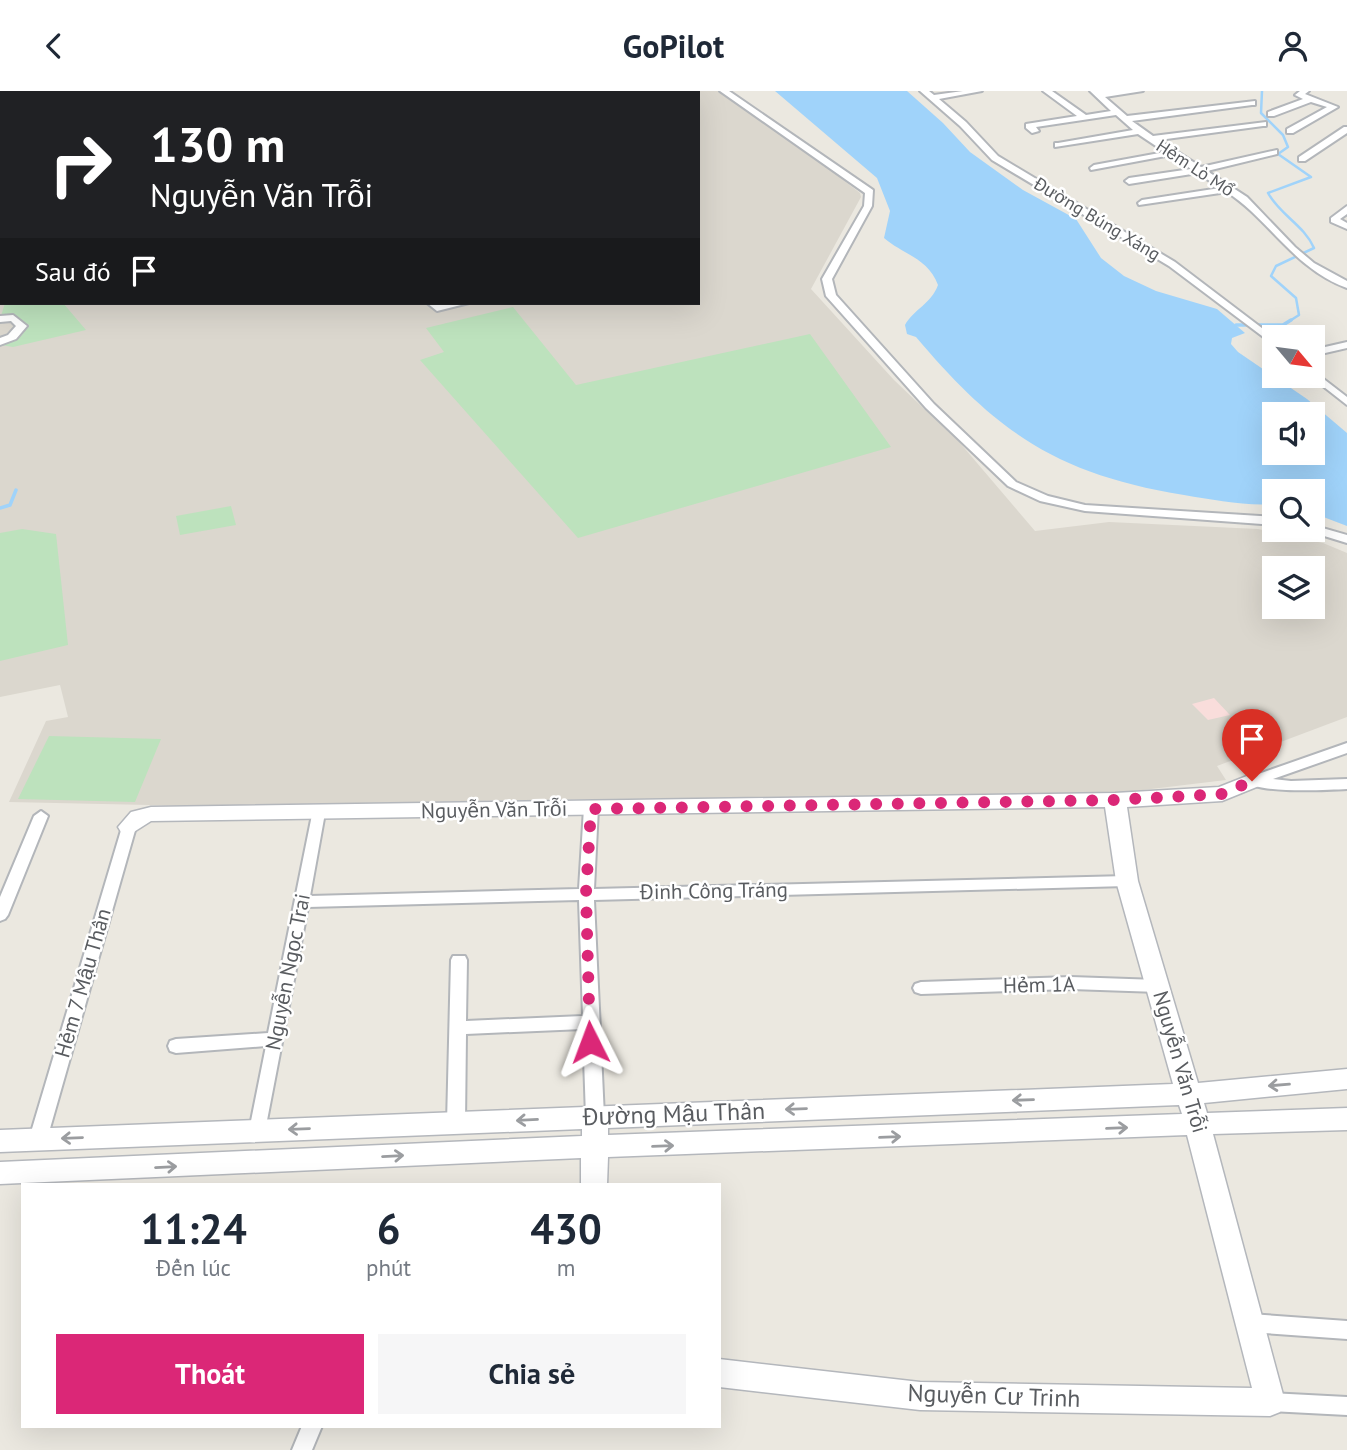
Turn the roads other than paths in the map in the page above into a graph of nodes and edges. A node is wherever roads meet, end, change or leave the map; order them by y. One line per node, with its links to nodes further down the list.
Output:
1 (724, 91): 44 (street)
2 (924, 91): 8 (street, Đường Búng Xáng)
3 (978, 91): 8 (street)
4 (1048, 91): 13 (street)
5 (1139, 91): 7 (street)
6 (1305, 91): 9 (street)
7 (1096, 93): 11 (street, Hẻm Lò Mổ)
8 (933, 98): 38 (street, Đường Búng Xáng)
9 (1311, 99): 12 (street); 19 (street)
10 (1252, 103): 14 (street)
11 (1118, 112): 13 (street); 14 (street, Hẻm Lò Mổ)
12 (1271, 114)
13 (1084, 117): 17 (street)
14 (1126, 119): 18 (street, Hẻm Lò Mổ)
15 (1263, 124): 20 (street)
16 (1347, 129): 24 (street)
17 (1035, 131)
18 (1139, 131): 20 (street, Hẻm Lò Mổ); 21 (street)
19 (1290, 131)
20 (1150, 139): 23 (street, Hẻm Lò Mổ)
21 (1058, 145)
22 (1274, 152): 26 (street)
23 (1171, 153): 25 (street); 26 (street, Hẻm Lò Mổ)
24 (1302, 159)
25 (1094, 168)
26 (1200, 170): 27 (street); 28 (street, Hẻm Lò Mổ)
27 (1129, 181)
28 (1228, 189): 29 (street); 33 (street, Hẻm Lò Mổ)
29 (1142, 203)
30 (1347, 209): 31 (street)
31 (1347, 226)
32 (1339, 269): 33 (street)
33 (1324, 272): 34 (street, Hẻm Lò Mổ)
34 (1347, 285)
35 (434, 305): 36 (street)
36 (453, 305)
37 (0, 319): 39 (street)
38 (1262, 333)
39 (0, 342)
40 (1347, 345): 41 (street)
41 (1325, 349)
42 (1325, 384): 43 (street)
43 (1347, 402)
44 (1262, 520)
45 (1325, 532): 46 (street)
46 (1347, 539)
47 (1347, 748): 48 (street, Nguyễn Văn Trỗi)
48 (1252, 781): 49 (street, Nguyễn Văn Trỗi); 50 (main road, Nguyễn Văn Trỗi)
49 (1347, 783)
50 (1115, 800): 51 (main road, Nguyễn Văn Trỗi); 55 (main road, Nguyễn Văn Trỗi)
51 (591, 809): 52 (main road, Nguyễn Văn Trỗi); 56 (street)
52 (318, 813): 54 (main road, Nguyễn Văn Trỗi); 57 (street, Nguyễn Ngọc Trai)
53 (41, 816): 58 (street)
54 (129, 827): 74 (street, Hẻm 7 Mậu Thân)
55 (1127, 881): 56 (street, Đinh Công Tráng); 60 (main road, Nguyễn Văn Trỗi)
56 (586, 893): 57 (street, Đinh Công Tráng); 62 (street)
57 (302, 902): 64 (street, Nguyễn Ngọc Trai)
58 (0, 915)
59 (459, 960): 63 (street)
60 (1158, 986): 61 (street, Hẻm 1A); 67 (main road, Nguyễn Văn Trỗi)
61 (921, 988)
62 (589, 1022): 63 (street); 68 (street)
63 (460, 1028): 70 (street)
64 (276, 1039): 65 (street); 72 (street, Nguyễn Ngọc Trai)
65 (176, 1047)
66 (1347, 1079): 67 (main road, Đường Mậu Thân, one-way to 67)
67 (1189, 1094): 68 (main road, Đường Mậu Thân, one-way to 68); 71 (main road, Nguyễn Văn Trỗi)
68 (595, 1117): 70 (main road, Đường Mậu Thân, one-way to 70); 76 (main road)
69 (1347, 1119): 71 (main road, Đường Mậu Thân)
70 (456, 1123): 72 (main road, Đường Mậu Thân, one-way to 72)
71 (1198, 1126): 76 (main road, Đường Mậu Thân, one-way to 71); 80 (main road, Nguyễn Văn Trỗi)
72 (258, 1131): 73 (main road, Đường Mậu Thân)
73 (125, 1136): 74 (main road, Đường Mậu Thân, one-way to 74); 77 (main road)
74 (38, 1139): 75 (main road, Đường Mậu Thân)
75 (0, 1140)
76 (594, 1149): 77 (main road, Đường Mậu Thân, one-way to 76); 79 (main road)
77 (115, 1170): 78 (main road, Đường Mậu Thân)
78 (0, 1173)
79 (594, 1183)
80 (1250, 1324): 81 (street); 83 (main road)
81 (1347, 1330)
82 (721, 1374): 83 (main road, Nguyễn Cư Trinh)
83 (1270, 1402): 84 (street, Nguyễn Cư Trinh)
84 (1347, 1406)
85 (311, 1428): 86 (street)
86 (302, 1450)

